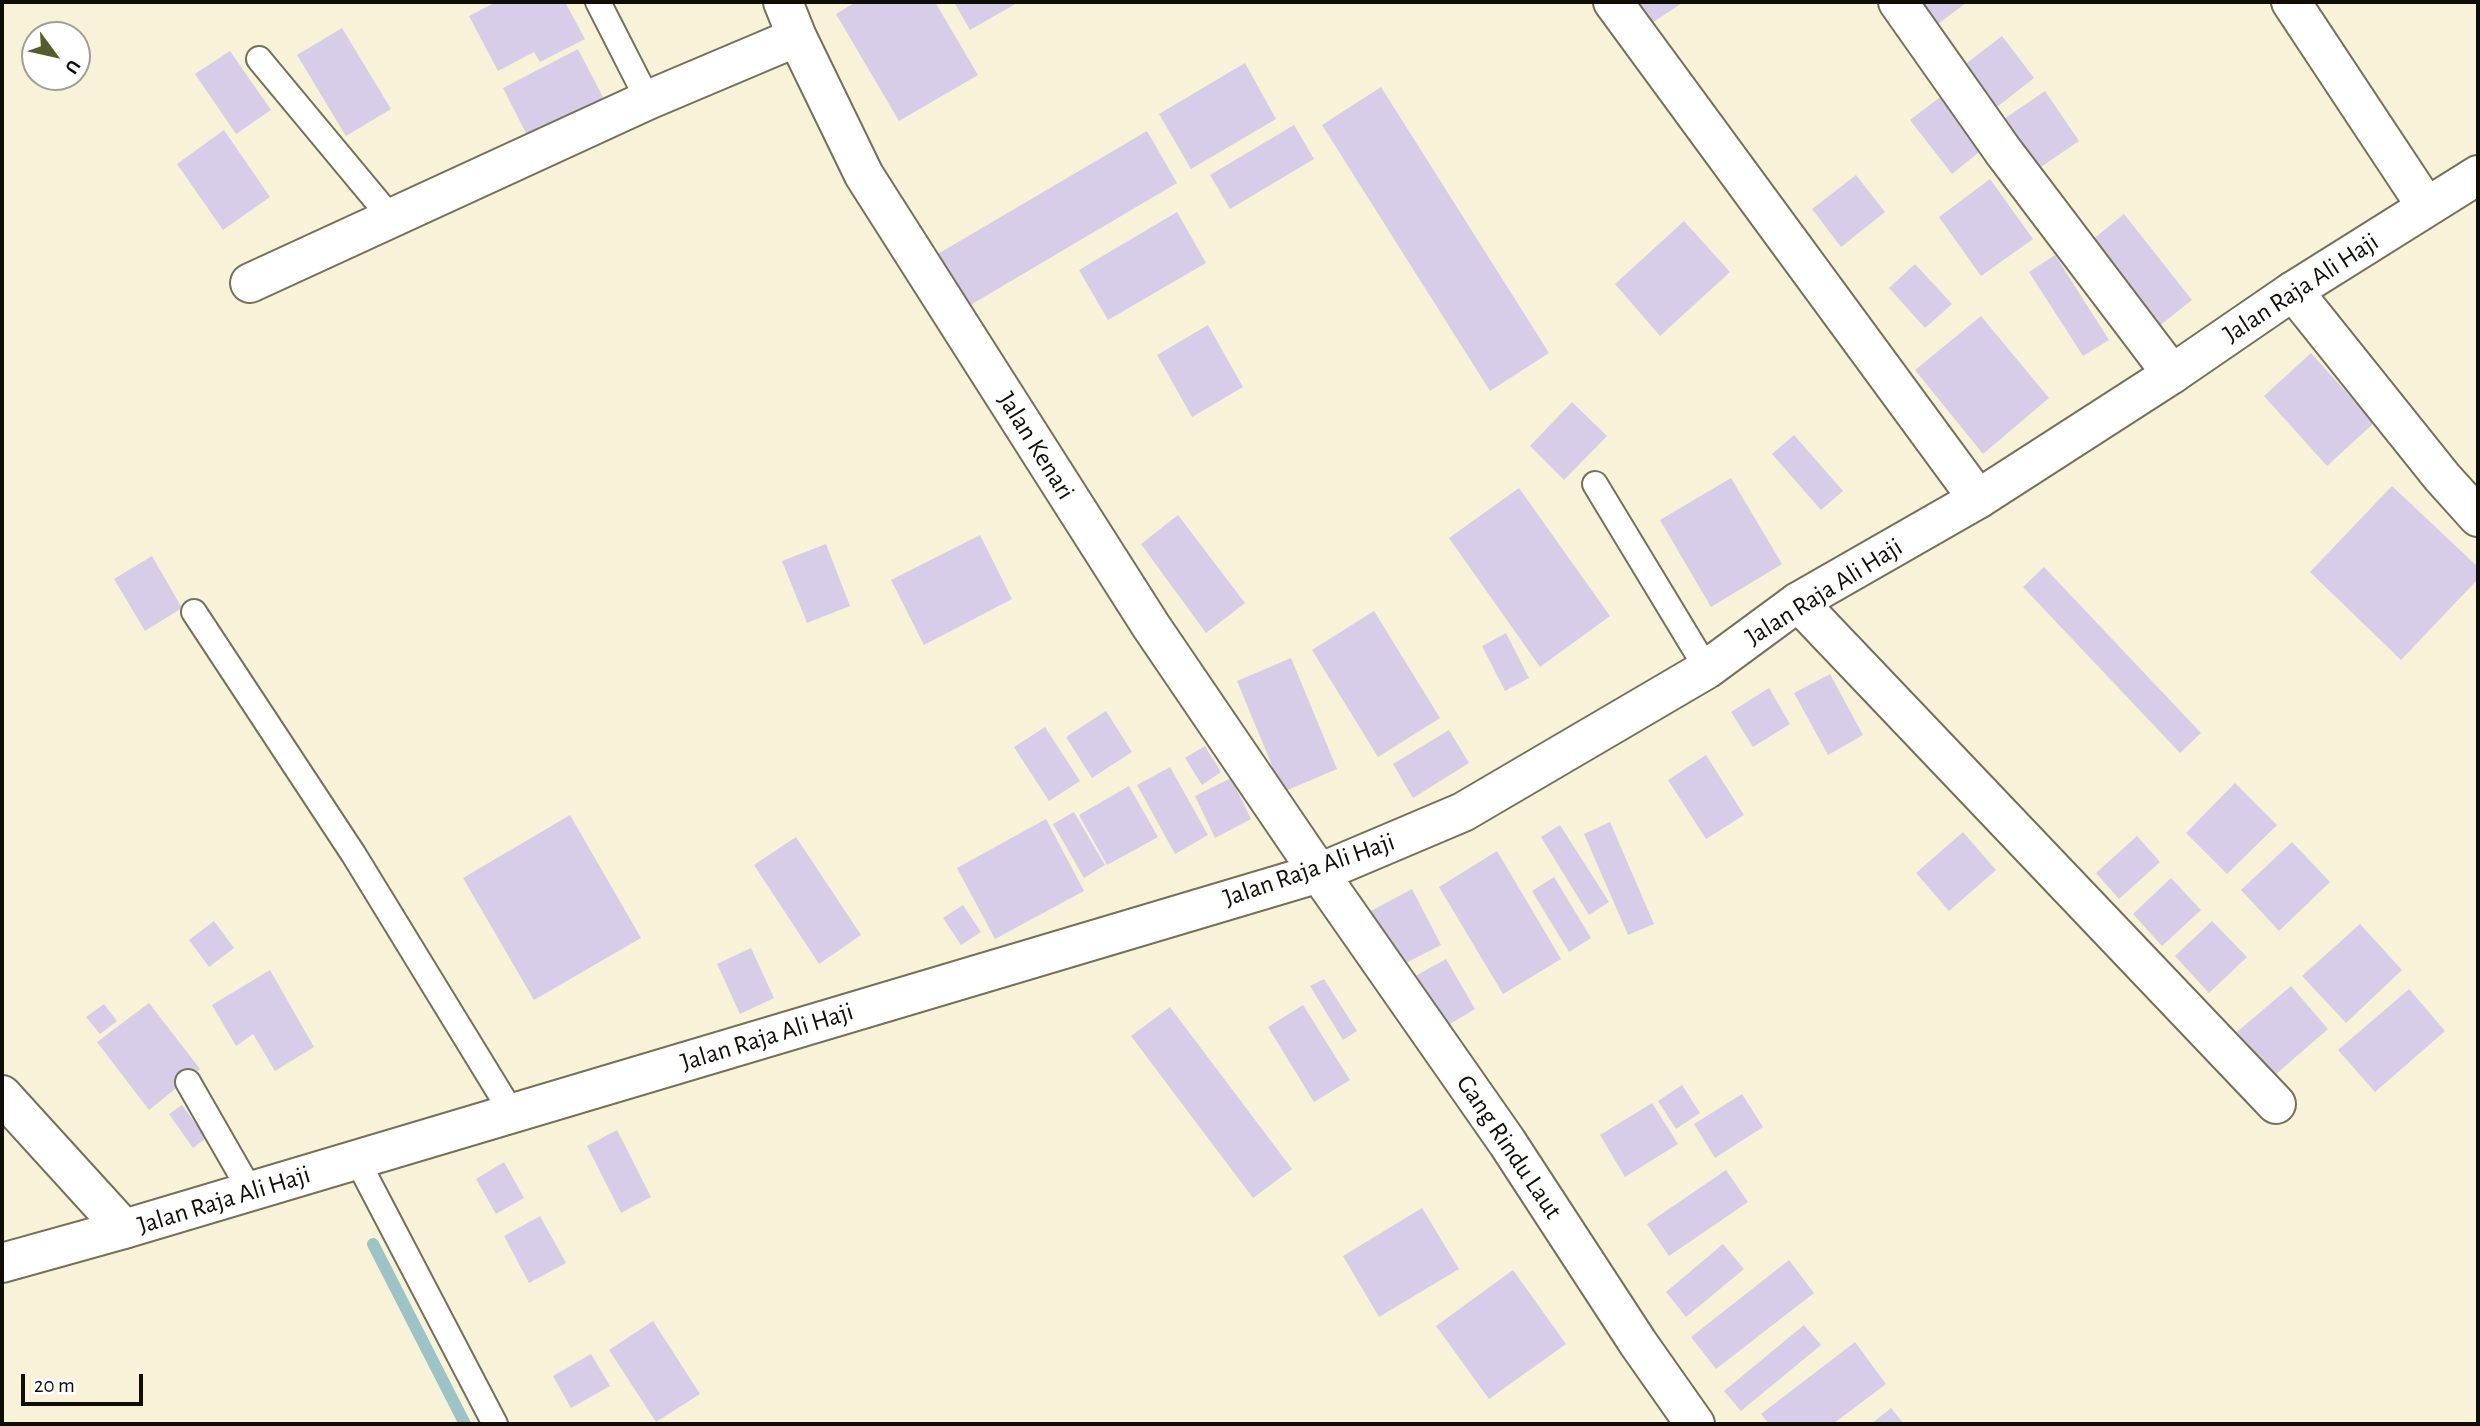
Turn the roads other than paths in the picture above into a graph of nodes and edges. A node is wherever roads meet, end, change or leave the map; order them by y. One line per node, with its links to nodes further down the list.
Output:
1 (598, 2): 8 (lane)
2 (783, 2): 6 (street, Jalan Kenari)
3 (1613, 2): 16 (street)
4 (1898, 2): 14 (street)
5 (2291, 2): 10 (street)
6 (797, 37): 8 (street); 21 (street, Jalan Kenari)
7 (259, 59): 11 (lane)
8 (648, 100): 11 (street)
9 (2478, 175): 10 (street, Jalan Raja Ali Haji)
10 (2426, 206): 13 (street, Jalan Raja Ali Haji)
11 (392, 219): 12 (street)
12 (250, 283)
13 (2294, 291): 14 (street, Jalan Raja Ali Haji); 17 (street)
14 (2172, 374): 16 (street, Jalan Raja Ali Haji)
15 (1595, 484): 20 (lane)
16 (1978, 499): 18 (street, Jalan Raja Ali Haji)
17 (2478, 517)
18 (1798, 602): 20 (street, Jalan Raja Ali Haji); 24 (street)
19 (194, 612): 25 (lane)
20 (1707, 669): 21 (street, Jalan Raja Ali Haji)
21 (1319, 873): 25 (street, Jalan Raja Ali Haji); 31 (street, Gang Rindu Laut)
22 (188, 1082): 27 (lane)
23 (2, 1095): 28 (street)
24 (2276, 1104)
25 (512, 1113): 26 (street, Jalan Raja Ali Haji)
26 (357, 1160): 27 (street, Jalan Raja Ali Haji); 30 (lane)
27 (251, 1192): 28 (street, Jalan Raja Ali Haji)
28 (124, 1229): 29 (street, Jalan Raja Ali Haji)
29 (2, 1263)
30 (495, 1424)
31 (1695, 1424)

